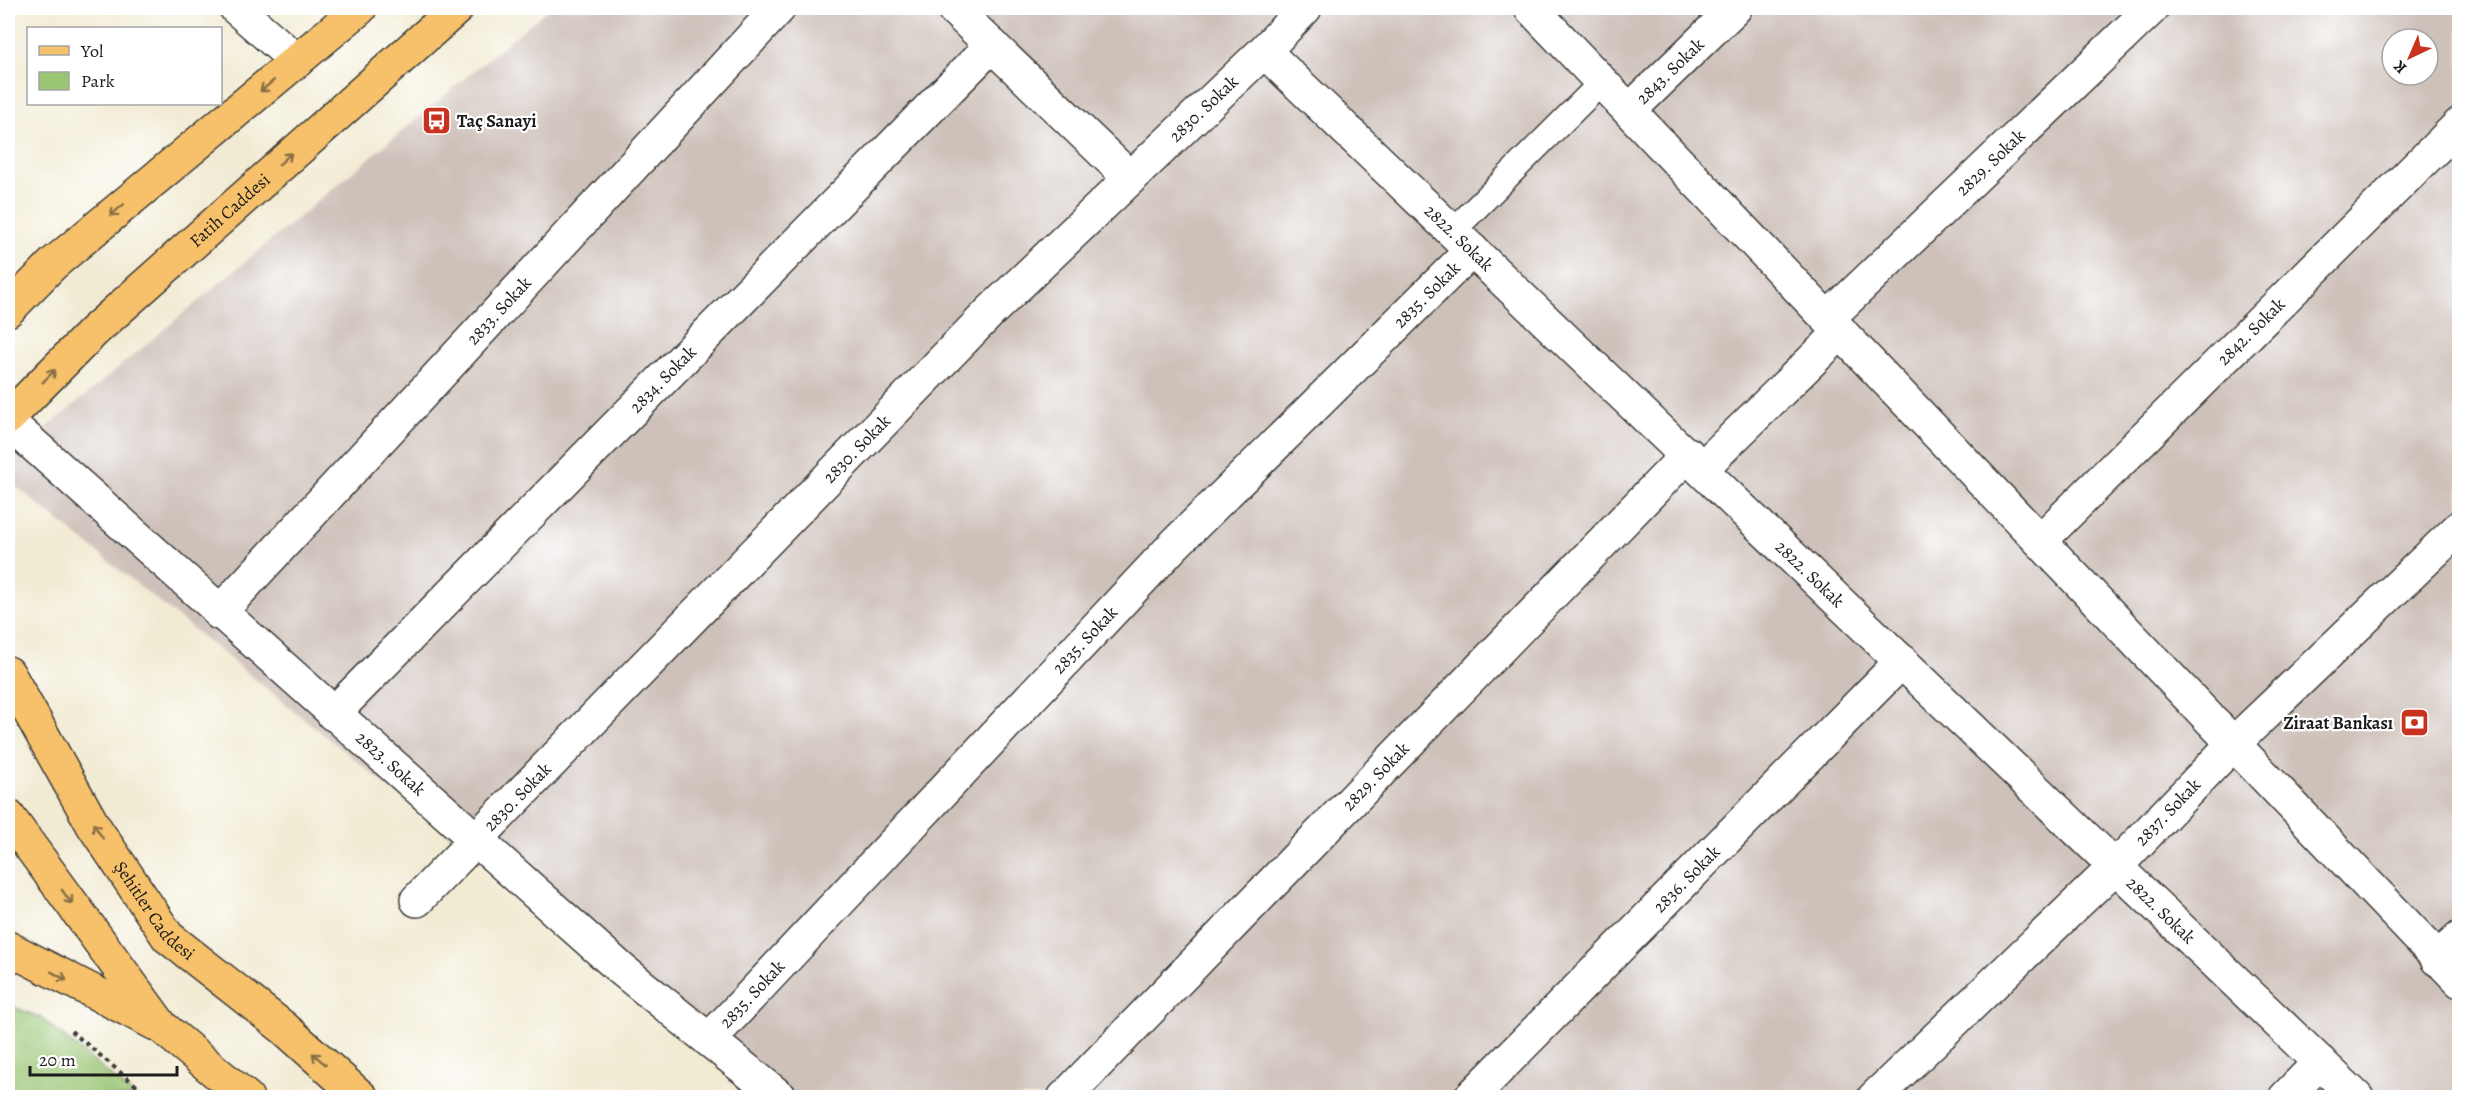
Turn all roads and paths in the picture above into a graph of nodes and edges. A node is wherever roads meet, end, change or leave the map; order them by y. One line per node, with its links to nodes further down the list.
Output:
1 (236, 8): 12 (street)
2 (360, 8): 12 (main road)
3 (457, 8): 20 (main road, Fatih Caddesi, one-way to 3)
4 (779, 8): 25 (street, 2833. Sokak)
5 (953, 8): 10 (street)
6 (1305, 8): 11 (street, 2830. Sokak)
7 (1531, 8): 13 (street)
8 (1735, 8): 14 (street, 2843. Sokak)
9 (2152, 8): 19 (street, 2829. Sokak)
10 (992, 45): 16 (street); 28 (street, 2834. Sokak)
11 (1264, 51): 16 (street, 2830. Sokak); 17 (street, 2822. Sokak)
12 (297, 61): 18 (main road, one-way to 18)
13 (1603, 81): 14 (street); 17 (lane)
14 (1630, 110): 19 (street)
15 (2460, 124): 24 (street, 2842. Sokak)
16 (1130, 178): 31 (street, 2830. Sokak)
17 (1462, 240): 22 (street, 2822. Sokak); 38 (street, 2835. Sokak)
18 (8, 310)
19 (1834, 325): 22 (street, 2829. Sokak); 24 (street)
20 (8, 418)
21 (8, 422): 25 (street, 2823. Sokak)
22 (1695, 461): 26 (street, 2822. Sokak); 44 (street, 2829. Sokak)
23 (2460, 527): 29 (street, 2837. Sokak)
24 (2041, 540): 29 (street)
25 (219, 613): 28 (street, 2823. Sokak)
26 (1902, 661): 32 (street, 2822. Sokak); 45 (street, 2836. Sokak)
27 (8, 673): 42 (main road, Şehitler Caddesi, one-way to 27)
28 (333, 714): 31 (street, 2823. Sokak)
29 (2234, 743): 32 (street, 2837. Sokak); 35 (street)
30 (8, 816): 36 (main road, one-way to 36)
31 (476, 840): 33 (street, 2830. Sokak); 38 (street, 2823. Sokak)
32 (2116, 867): 39 (street, 2822. Sokak); 46 (street, 2837. Sokak)
33 (417, 900)
34 (8, 948): 36 (main road, one-way to 36)
35 (2452, 959)
36 (162, 1027): 41 (main road)
37 (70, 1030): 40 (path)
38 (710, 1040): 43 (street, 2823. Sokak)
39 (2320, 1062): 47 (street); 48 (street, 2822. Sokak)
40 (151, 1098)
41 (248, 1098)
42 (362, 1098)
43 (782, 1098)
44 (1064, 1098)
45 (1470, 1098)
46 (1874, 1098)
47 (2284, 1098)
48 (2357, 1098)

